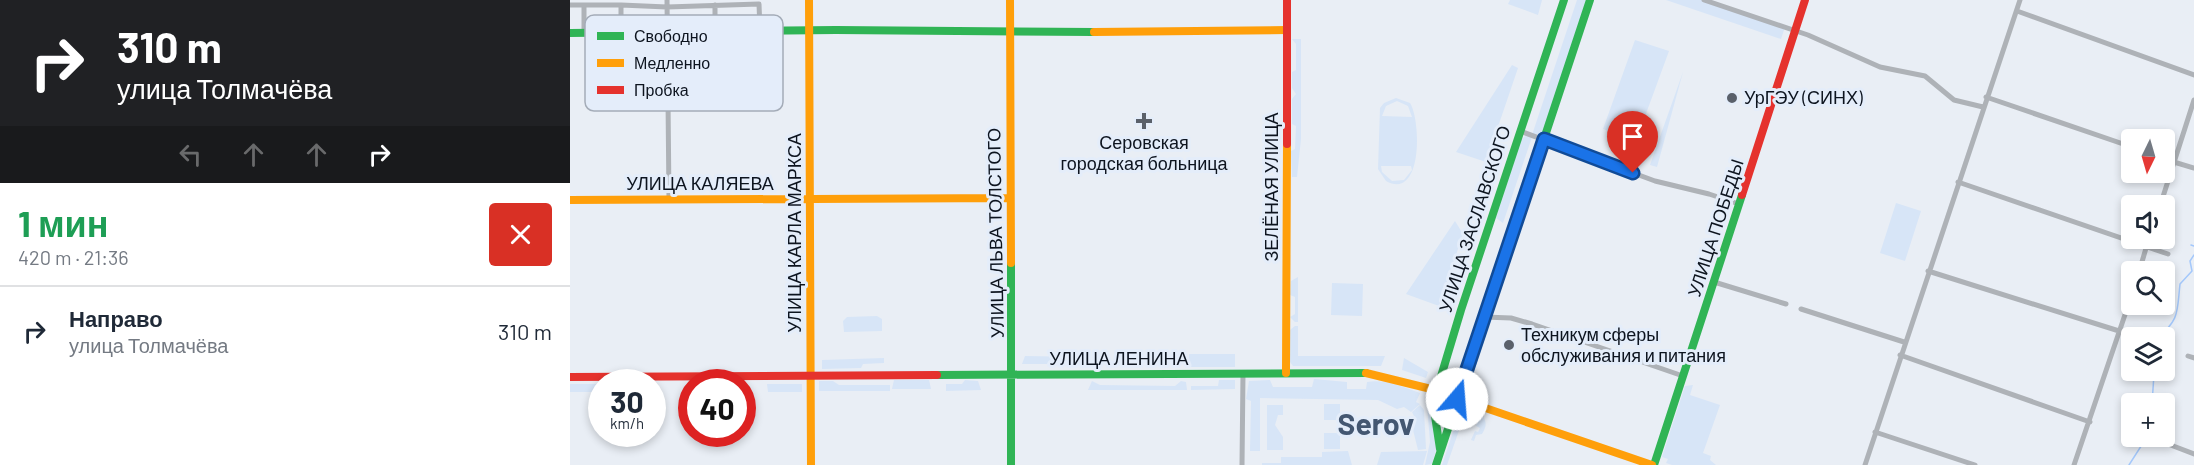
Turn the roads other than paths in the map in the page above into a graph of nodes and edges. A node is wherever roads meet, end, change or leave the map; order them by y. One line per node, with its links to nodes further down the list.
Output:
1 (809, 0): 19 (street, УЛИЦА КАРЛА МАРКСА)
2 (1010, 0): 22 (street, УЛИЦА ЛЬВА ТОЛСТОГО)
3 (1287, 0): 20 (street, ЗЕЛЁНАЯ УЛИЦА)
4 (1564, 0): 30 (street, УЛИЦА ЗАСЛАВСКОГО)
5 (1590, 0): 31 (street, УЛИЦА ЗАСЛАВСКОГО)
6 (1704, 0): 21 (street)
7 (1805, 0): 21 (street, УЛИЦА ПОБЕДЫ)
8 (2020, 0): 14 (street)
9 (667, 3): 12 (street); 13 (street)
10 (570, 5): 11 (street)
11 (584, 5): 12 (street); 24 (street)
12 (621, 5): 15 (street)
13 (715, 5): 16 (street); 17 (street)
14 (2017, 11): 25 (street); 26 (street)
15 (621, 15)
16 (715, 15)
17 (759, 15)
18 (783, 30): 19 (street)
19 (809, 30): 22 (street); 38 (street, УЛИЦА КАРЛА МАРКСА)
20 (1287, 30): 22 (street); 53 (street, ЗЕЛЁНАЯ УЛИЦА)
21 (1795, 30): 28 (street); 40 (street, УЛИЦА ПОБЕДЫ)
22 (1010, 32): 36 (street, УЛИЦА ЛЬВА ТОЛСТОГО)
23 (570, 33): 24 (street)
24 (584, 33)
25 (2194, 75)
26 (1986, 97): 28 (street); 32 (street)
27 (2194, 100): 33 (street)
28 (1983, 107): 35 (street)
29 (668, 111): 37 (street)
30 (1520, 131): 31 (street); 59 (street, УЛИЦА ЗАСЛАВСКОГО)
31 (1544, 139): 40 (street); 49 (street, УЛИЦА ЗАСЛАВСКОГО)
32 (2121, 143)
33 (2175, 162): 34 (street)
34 (2194, 168)
35 (1958, 182): 41 (street); 44 (street)
36 (1010, 198): 38 (street, УЛИЦА КАЛЯЕВА); 54 (street, УЛИЦА ЛЬВА ТОЛСТОГО)
37 (669, 199): 38 (street, УЛИЦА КАЛЯЕВА); 39 (street, УЛИЦА КАЛЯЕВА)
38 (809, 199): 56 (street, УЛИЦА КАРЛА МАРКСА)
39 (570, 200)
40 (1739, 204): 45 (street, УЛИЦА ПОБЕДЫ)
41 (2121, 238)
42 (2153, 249): 43 (street)
43 (2168, 254)
44 (1928, 271): 50 (street); 51 (street)
45 (1714, 282): 46 (street); 57 (street, УЛИЦА ПОБЕДЫ)
46 (1786, 304)
47 (1801, 309): 51 (street)
48 (2125, 315): 50 (street)
49 (1484, 317): 57 (street); 60 (street, УЛИЦА ЗАСЛАВСКОГО)
50 (2120, 331): 61 (street)
51 (1904, 342): 52 (street)
52 (1900, 355): 61 (street); 62 (street)
53 (1286, 373): 55 (street, УЛИЦА ЛЕНИНА); 59 (street, УЛИЦА ЛЕНИНА)
54 (1012, 374): 55 (street, УЛИЦА ЛЕНИНА); 56 (street, УЛИЦА ЛЕНИНА); 67 (street, УЛИЦА ЛЬВА ТОЛСТОГО)
55 (1243, 374): 68 (street)
56 (810, 375): 58 (street, УЛИЦА ЛЕНИНА); 66 (street, УЛИЦА КАРЛА МАРКСА)
57 (1683, 376): 70 (street, УЛИЦА ПОБЕДЫ)
58 (570, 377)
59 (1437, 392): 60 (street, УЛИЦА ЛЕНИНА); 64 (street, УЛИЦА ЗАСЛАВСКОГО)
60 (1457, 399): 64 (street, УЛИЦА ЗАСЛАВСКОГО); 70 (street, УЛИЦА ЛЕНИНА)
61 (2090, 422): 73 (street)
62 (1875, 432): 71 (street); 72 (street)
63 (2175, 447): 65 (street)
64 (1441, 451): 69 (street, УЛИЦА ЗАСЛАВСКОГО)
65 (2194, 454)
66 (811, 465)
67 (1011, 465)
68 (1242, 465)
69 (1436, 465)
70 (1653, 465)
71 (1864, 465)
72 (1975, 465)
73 (2074, 465)

